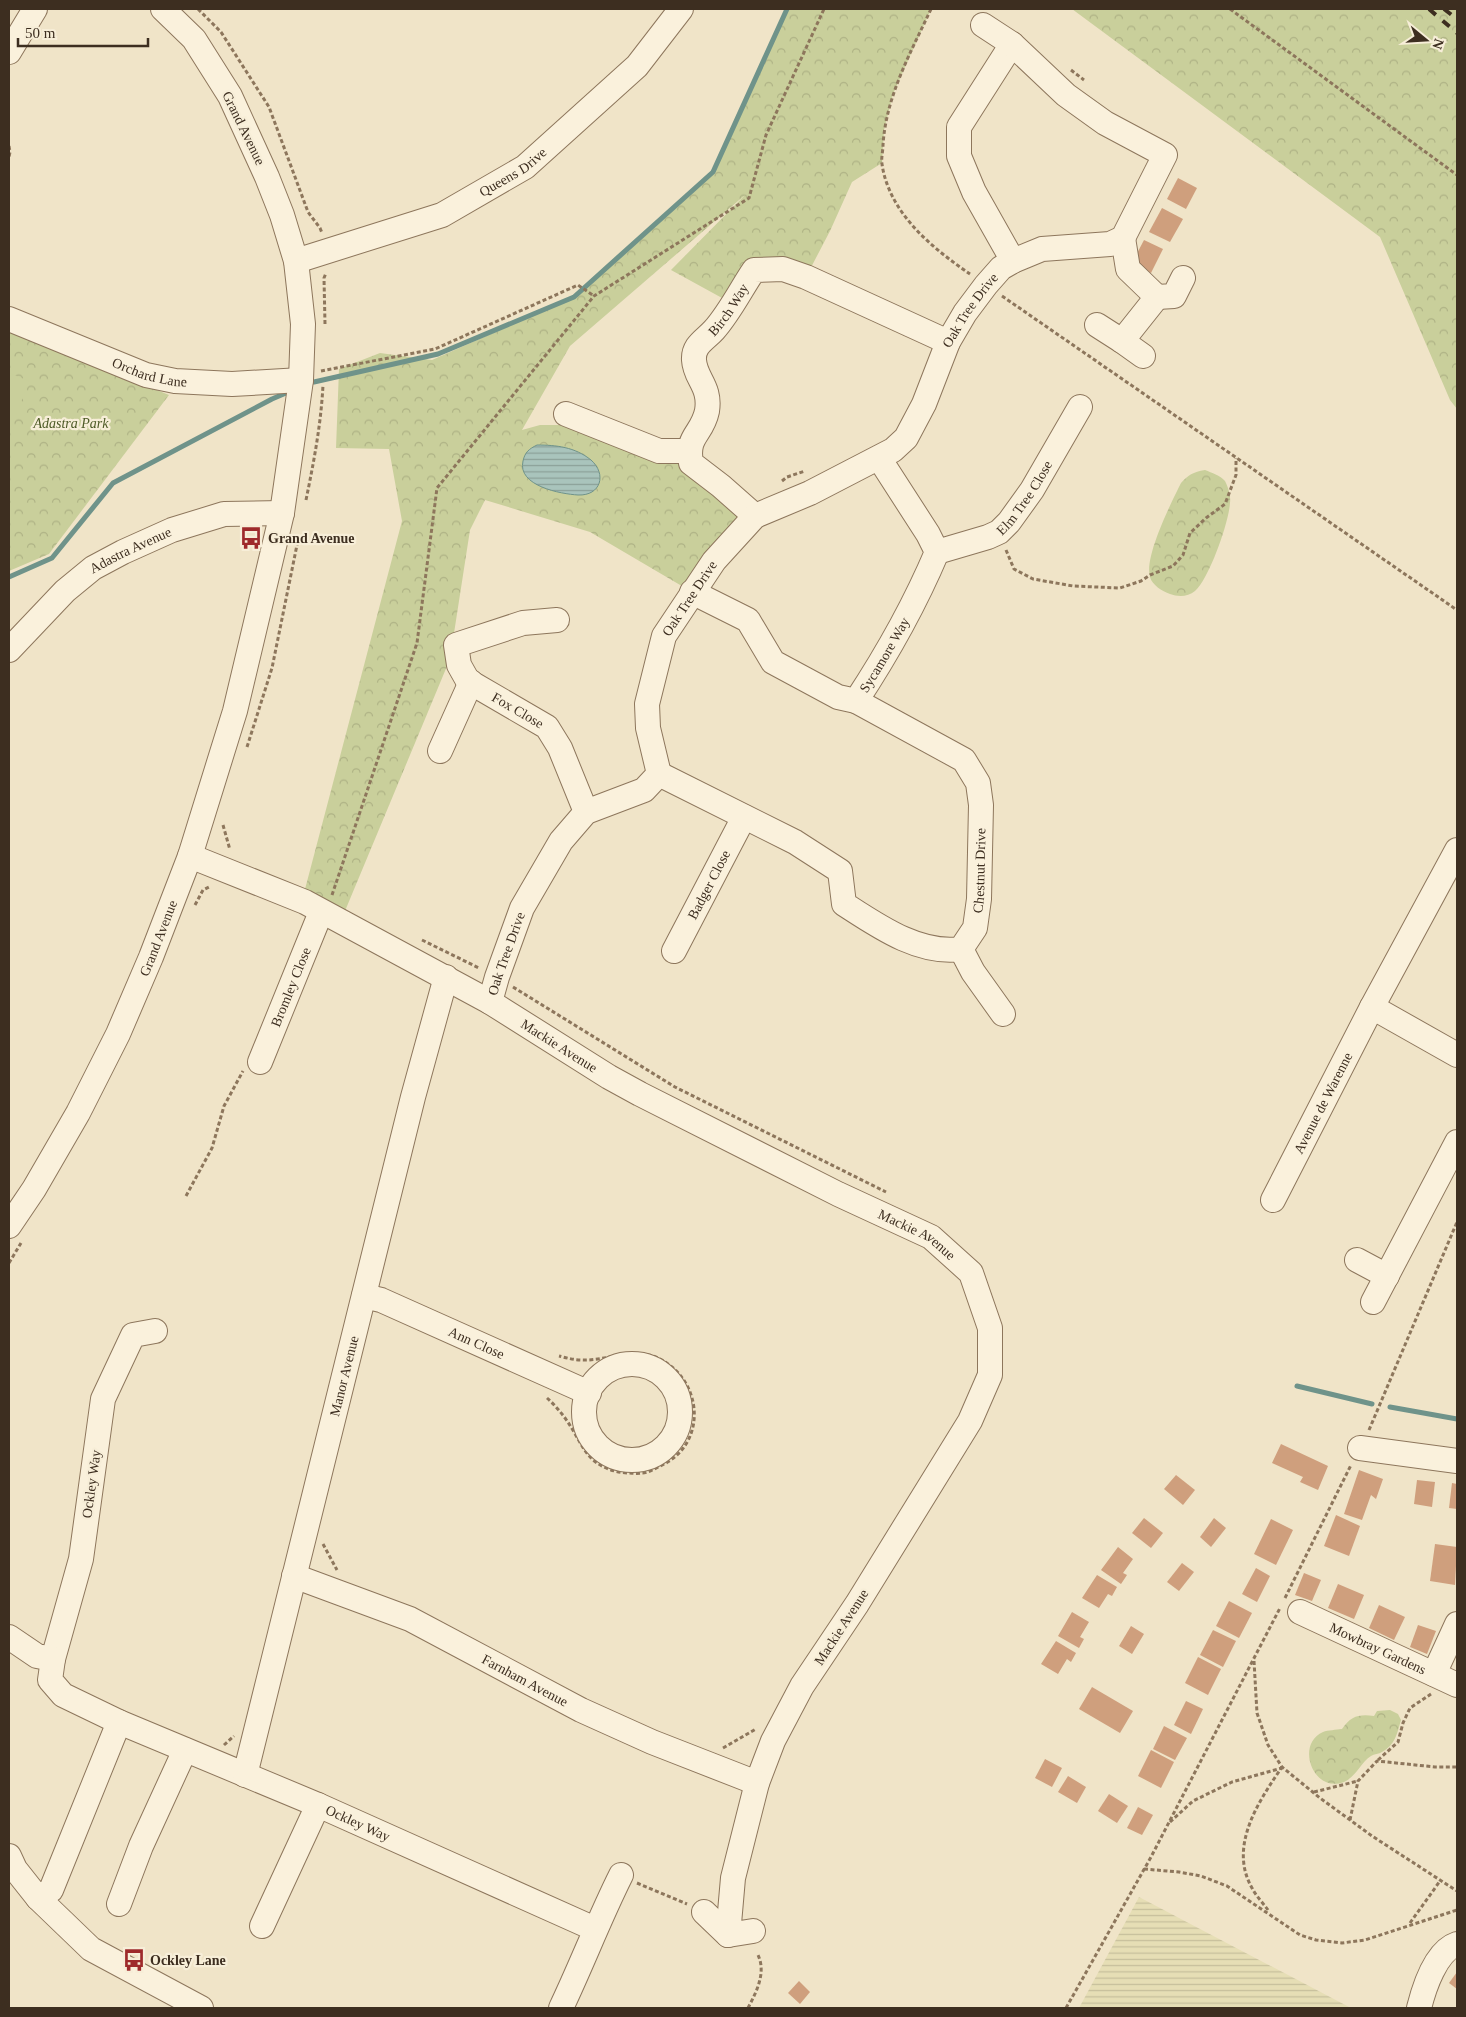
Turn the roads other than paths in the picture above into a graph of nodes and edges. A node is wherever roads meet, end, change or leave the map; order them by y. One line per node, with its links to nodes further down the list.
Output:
1 (35, 9): 6 (street)
2 (163, 9): 8 (street, Grand Avenue)
3 (681, 9): 8 (street, Queens Drive)
4 (982, 25): 5 (street)
5 (1012, 44): 7 (street); 9 (street)
6 (9, 52)
7 (1123, 238): 9 (street, Oak Tree Drive); 11 (street)
8 (296, 260): 17 (street, Grand Avenue)
9 (1013, 260): 15 (street, Oak Tree Drive)
10 (1183, 278): 11 (street)
11 (1157, 297): 14 (street)
12 (9, 319): 17 (street, Orchard Lane)
13 (1097, 325): 14 (street)
14 (1122, 341): 16 (street)
15 (948, 342): 20 (street, Birch Way); 21 (street, Oak Tree Drive)
16 (1144, 356)
17 (301, 380): 22 (street, Grand Avenue)
18 (1080, 407): 24 (street, Elm Tree Close)
19 (566, 414): 20 (street)
20 (689, 451): 23 (street)
21 (879, 458): 23 (street, Oak Tree Drive); 24 (street)
22 (282, 513): 27 (street, Adastra Avenue); 35 (street, Grand Avenue)
23 (754, 516): 25 (street, Oak Tree Drive)
24 (937, 552): 29 (street, Sycamore Way)
25 (692, 592): 29 (street, Sycamore Way); 31 (street, Oak Tree Drive)
26 (557, 620): 28 (street, Fox Close)
27 (9, 650)
28 (471, 682): 30 (street); 32 (street, Fox Close)
29 (856, 701): 37 (street, Chestnut Drive)
30 (440, 751)
31 (658, 774): 32 (street, Oak Tree Drive); 33 (street)
32 (586, 812): 40 (street, Oak Tree Drive)
33 (744, 817): 37 (street); 38 (street, Badger Close)
34 (1457, 850): 41 (street, Avenue de Warenne)
35 (190, 856): 36 (street, Mackie Avenue); 47 (street, Grand Avenue)
36 (321, 912): 39 (street, Mackie Avenue); 44 (street, Bromley Close)
37 (961, 949): 42 (street)
38 (674, 951)
39 (446, 977): 40 (street, Mackie Avenue); 50 (street, Manor Avenue)
40 (490, 1002): 65 (street, Mackie Avenue)
41 (1372, 1007): 43 (street); 46 (street, Avenue de Warenne)
42 (1003, 1014)
43 (1457, 1055)
44 (260, 1062)
45 (1457, 1142): 49 (street)
46 (1273, 1200)
47 (9, 1226)
48 (1357, 1260): 49 (street)
49 (1387, 1276): 51 (street)
50 (364, 1296): 53 (street, Ann Close); 56 (street, Manor Avenue)
51 (1373, 1302)
52 (156, 1331): 60 (street, Ockley Way)
53 (589, 1393): 53 (street)
54 (1360, 1448): 55 (street)
55 (1457, 1461)
56 (294, 1576): 64 (street, Manor Avenue); 65 (street, Farnham Avenue)
57 (1300, 1612): 61 (street, Mowbray Gardens)
58 (1457, 1624): 61 (street)
59 (9, 1637): 60 (street)
60 (53, 1659): 62 (street, Ockley Way)
61 (1447, 1680)
62 (119, 1722): 63 (street, Ockley Way); 69 (street)
63 (185, 1750): 64 (street, Ockley Way); 70 (street)
64 (244, 1775): 66 (street, Ockley Way)
65 (757, 1783): 74 (street, Mackie Avenue)
66 (318, 1805): 72 (street); 73 (street, Ockley Way)
67 (9, 1856): 69 (street)
68 (626, 1878): 73 (street)
69 (38, 1898): 77 (street)
70 (119, 1904)
71 (704, 1912): 74 (street)
72 (262, 1926)
73 (595, 1929): 78 (street)
74 (728, 1935): 76 (street)
75 (1457, 1944): 79 (street)
76 (754, 1945)
77 (201, 2008)
78 (561, 2008)
79 (1419, 2008)

